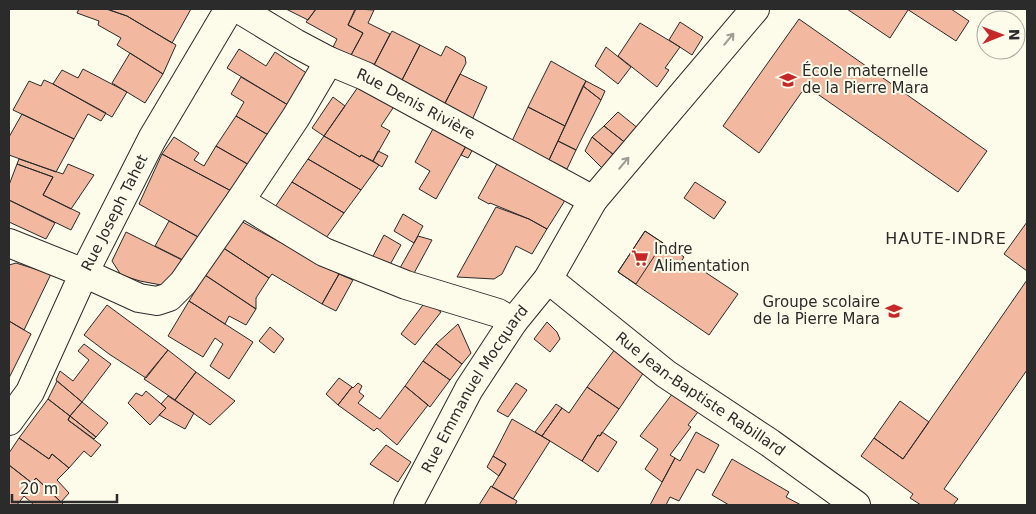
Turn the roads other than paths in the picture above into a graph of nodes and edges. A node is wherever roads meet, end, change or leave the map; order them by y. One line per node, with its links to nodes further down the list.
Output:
1 (229, 9): 8 (street, Rue Joseph Tahet)
2 (239, 9): 4 (street, Rue Denis Rivière)
3 (754, 9): 5 (street, one-way to 3)
4 (329, 61): 5 (street, Rue Denis Rivière); 6 (street)
5 (593, 200): 9 (street)
6 (240, 202): 8 (street); 10 (street)
7 (9, 243): 8 (street)
8 (84, 273): 11 (street, Rue Joseph Tahet)
9 (548, 279): 10 (street, Rue Emmanuel Mocquard); 13 (street, Rue Jean-Baptiste Rabillard)
10 (513, 322): 12 (street, Rue Emmanuel Mocquard)
11 (9, 421)
12 (408, 505)
13 (856, 505)

